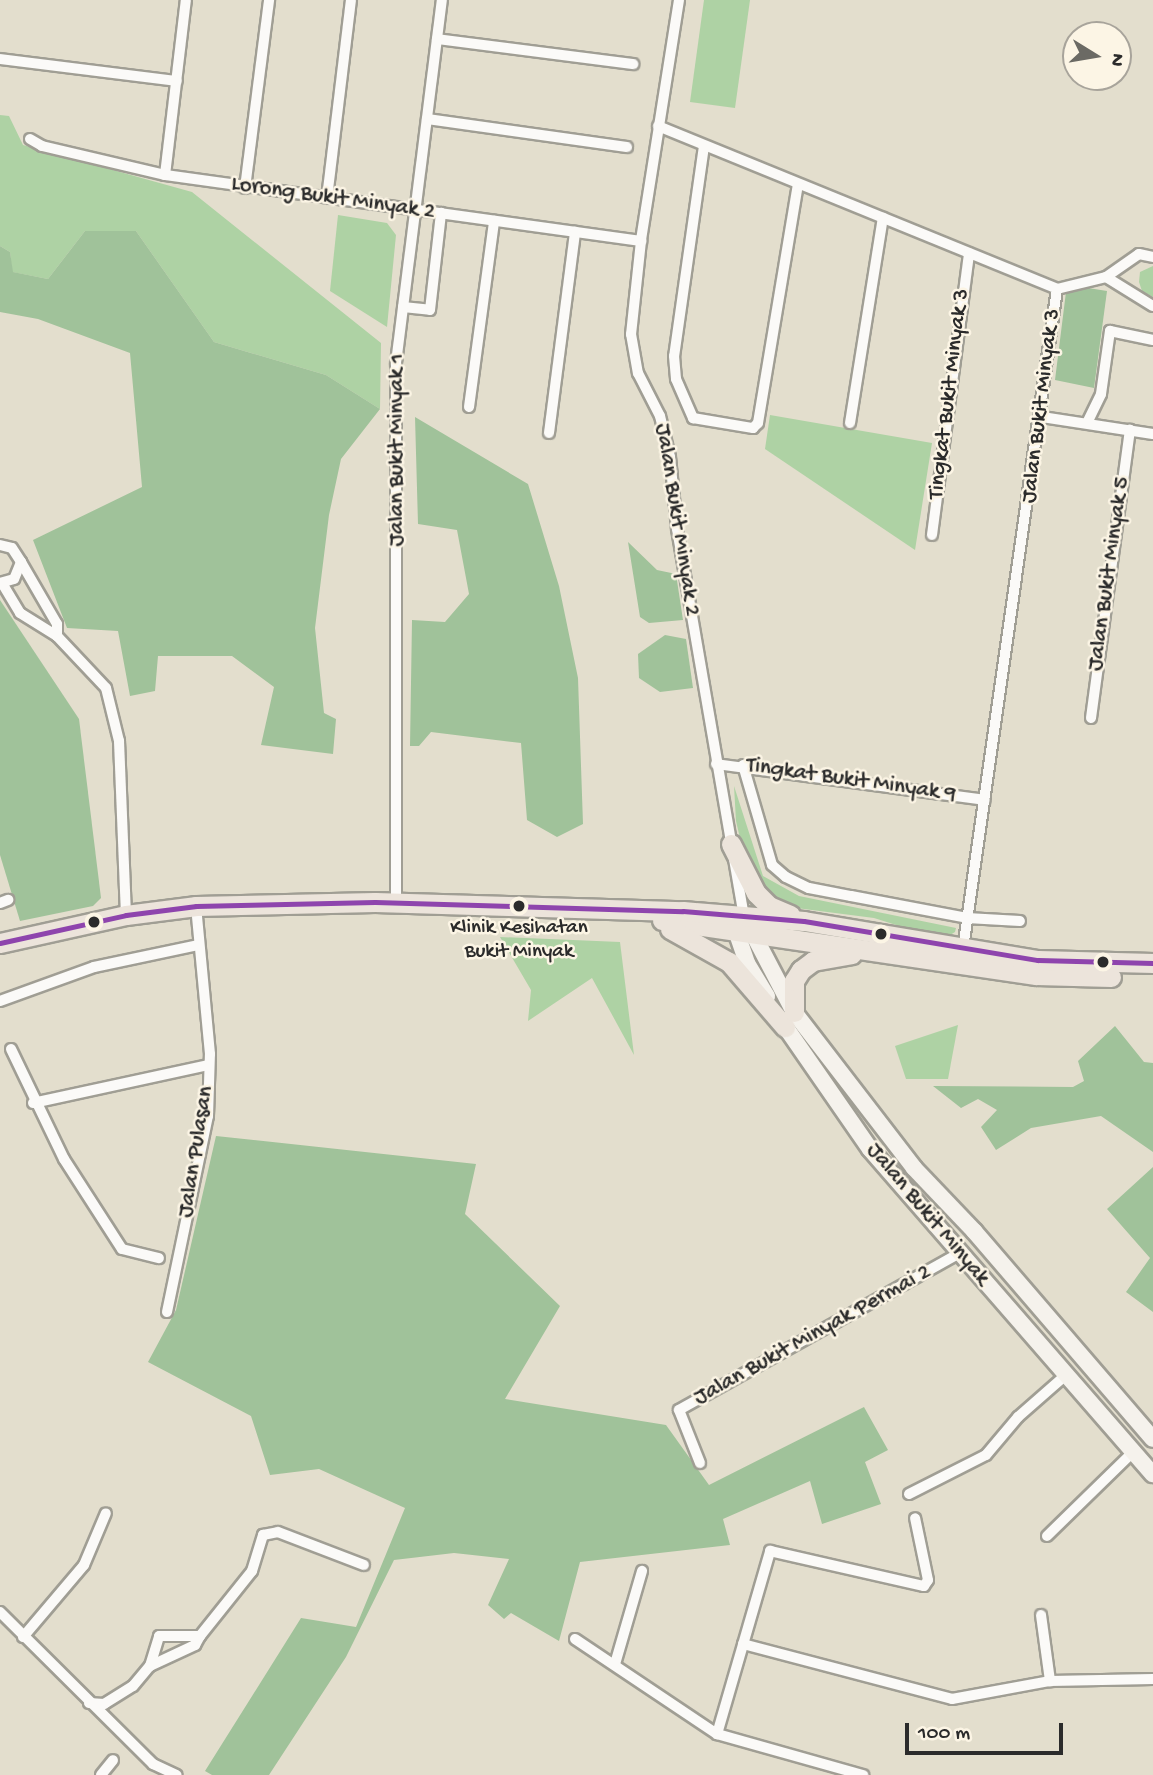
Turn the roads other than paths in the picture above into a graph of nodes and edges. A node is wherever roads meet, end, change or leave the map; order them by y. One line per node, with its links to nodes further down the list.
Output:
1 (186, 0): 9 (street)
2 (269, 0): 17 (street)
3 (351, 0): 18 (street)
4 (442, 0): 6 (street, Jalan Bukit Minyak 1)
5 (679, 0): 11 (street, Jalan Bukit Minyak 2)
6 (437, 39): 8 (street); 10 (street, Jalan Bukit Minyak 1)
7 (0, 59): 9 (street)
8 (633, 64)
9 (177, 81): 15 (street)
10 (427, 120): 14 (street); 19 (street, Jalan Bukit Minyak 1)
11 (658, 126): 13 (street, Jalan Bukit Minyak 3); 24 (street, Jalan Bukit Minyak 2)
12 (30, 139): 15 (street, Lorong Bukit Minyak 2)
13 (704, 146): 16 (street, Jalan Bukit Minyak 3); 16 (street, Jalan Bukit Minyak 2)
14 (627, 147)
15 (165, 175): 17 (street, Lorong Bukit Minyak 2)
16 (798, 184): 21 (street, Jalan Bukit Minyak 3)
17 (245, 188): 18 (street, Lorong Bukit Minyak 2)
18 (327, 198): 19 (street, Lorong Bukit Minyak 2)
19 (416, 210): 20 (street, Lorong Bukit Minyak 2); 30 (street, Jalan Bukit Minyak 1)
20 (441, 214): 22 (street, Lorong Bukit Minyak 2); 30 (street)
21 (883, 218): 25 (street, Jalan Bukit Minyak 3); 34 (street)
22 (494, 221): 23 (street, Lorong Bukit Minyak 2); 32 (street)
23 (575, 232): 24 (street, Lorong Bukit Minyak 2); 37 (street)
24 (640, 241): 45 (street, Jalan Bukit Minyak 2)
25 (969, 253): 28 (street, Jalan Bukit Minyak 3); 39 (street, Tingkat Bukit Minyak 3)
26 (1153, 257): 27 (street)
27 (1106, 278): 28 (street); 29 (street)
28 (1057, 289): 33 (street, Jalan Bukit Minyak 3)
29 (1153, 306)
30 (404, 307): 49 (street, Jalan Bukit Minyak 1)
31 (1153, 340): 35 (street)
32 (469, 407)
33 (1042, 417): 35 (street); 47 (street, Jalan Bukit Minyak 3)
34 (850, 423)
35 (1087, 423): 36 (street)
36 (1130, 430): 38 (street); 44 (street, Jalan Bukit Minyak 5)
37 (550, 433)
38 (1153, 434)
39 (932, 535)
40 (0, 545): 41 (street)
41 (21, 562): 42 (street); 43 (street)
42 (1, 583): 43 (street)
43 (57, 636): 52 (street)
44 (1091, 718)
45 (716, 764): 46 (street, Tingkat Bukit Minyak 9); 48 (street, Jalan Bukit Minyak 2)
46 (743, 765): 47 (street, Tingkat Bukit Minyak 9); 53 (street)
47 (985, 800): 53 (street, Jalan Bukit Minyak 3)
48 (731, 844): 54 (highway); 56 (street, Jalan Bukit Minyak 2)
49 (396, 903): 50 (highway); 51 (highway)
50 (196, 906): 52 (highway); 59 (street, Jalan Pulasan)
51 (610, 909): 56 (highway); 65 (highway)
52 (126, 915): 58 (highway)
53 (967, 918): 55 (street); 60 (street, Jalan Bukit Minyak 3)
54 (804, 921): 56 (highway); 60 (highway)
55 (1020, 921)
56 (737, 922): 57 (highway); 65 (main road, Jalan Bukit Minyak)
57 (756, 936): 61 (highway); 65 (main road, Jalan Bukit Minyak)
58 (0, 943)
59 (198, 945): 64 (street); 67 (street, Jalan Pulasan)
60 (962, 949): 62 (highway)
61 (873, 950): 63 (highway); 65 (highway)
62 (1153, 963)
63 (1153, 975)
64 (0, 1002)
65 (790, 1020): 69 (main road, Jalan Bukit Minyak); 73 (main road, Jalan Bukit Minyak)
66 (12, 1049): 68 (street)
67 (209, 1065): 68 (street); 71 (street, Jalan Pulasan)
68 (33, 1103): 70 (street)
69 (960, 1253): 72 (main road, Jalan Bukit Minyak); 77 (street, Jalan Bukit Minyak Permai 2)
70 (159, 1258)
71 (167, 1312)
72 (1066, 1375): 74 (main road, Jalan Bukit Minyak); 79 (street)
73 (1130, 1413): 74 (main road); 75 (main road, Jalan Bukit Minyak)
74 (1115, 1430): 76 (main road, Jalan Bukit Minyak)
75 (1152, 1438): 76 (main road)
76 (1134, 1451): 78 (main road, Jalan Bukit Minyak); 82 (street)
77 (700, 1463)
78 (1153, 1474)
79 (909, 1494)
80 (106, 1513): 88 (street)
81 (915, 1518): 90 (street)
82 (1047, 1536)
83 (365, 1565): 87 (street)
84 (642, 1571): 91 (street)
85 (0, 1612): 88 (street)
86 (1041, 1615): 94 (street)
87 (200, 1636): 92 (street); 92 (street)
88 (23, 1637): 95 (street)
89 (575, 1639): 91 (street)
90 (743, 1644): 94 (street); 96 (street)
91 (614, 1664): 96 (street)
92 (150, 1665): 95 (street)
93 (1153, 1679): 94 (street)
94 (1050, 1681)
95 (89, 1703): 99 (street)
96 (717, 1734): 100 (street)
97 (113, 1760): 98 (street)
98 (101, 1775)
99 (177, 1775)
100 (863, 1775)

